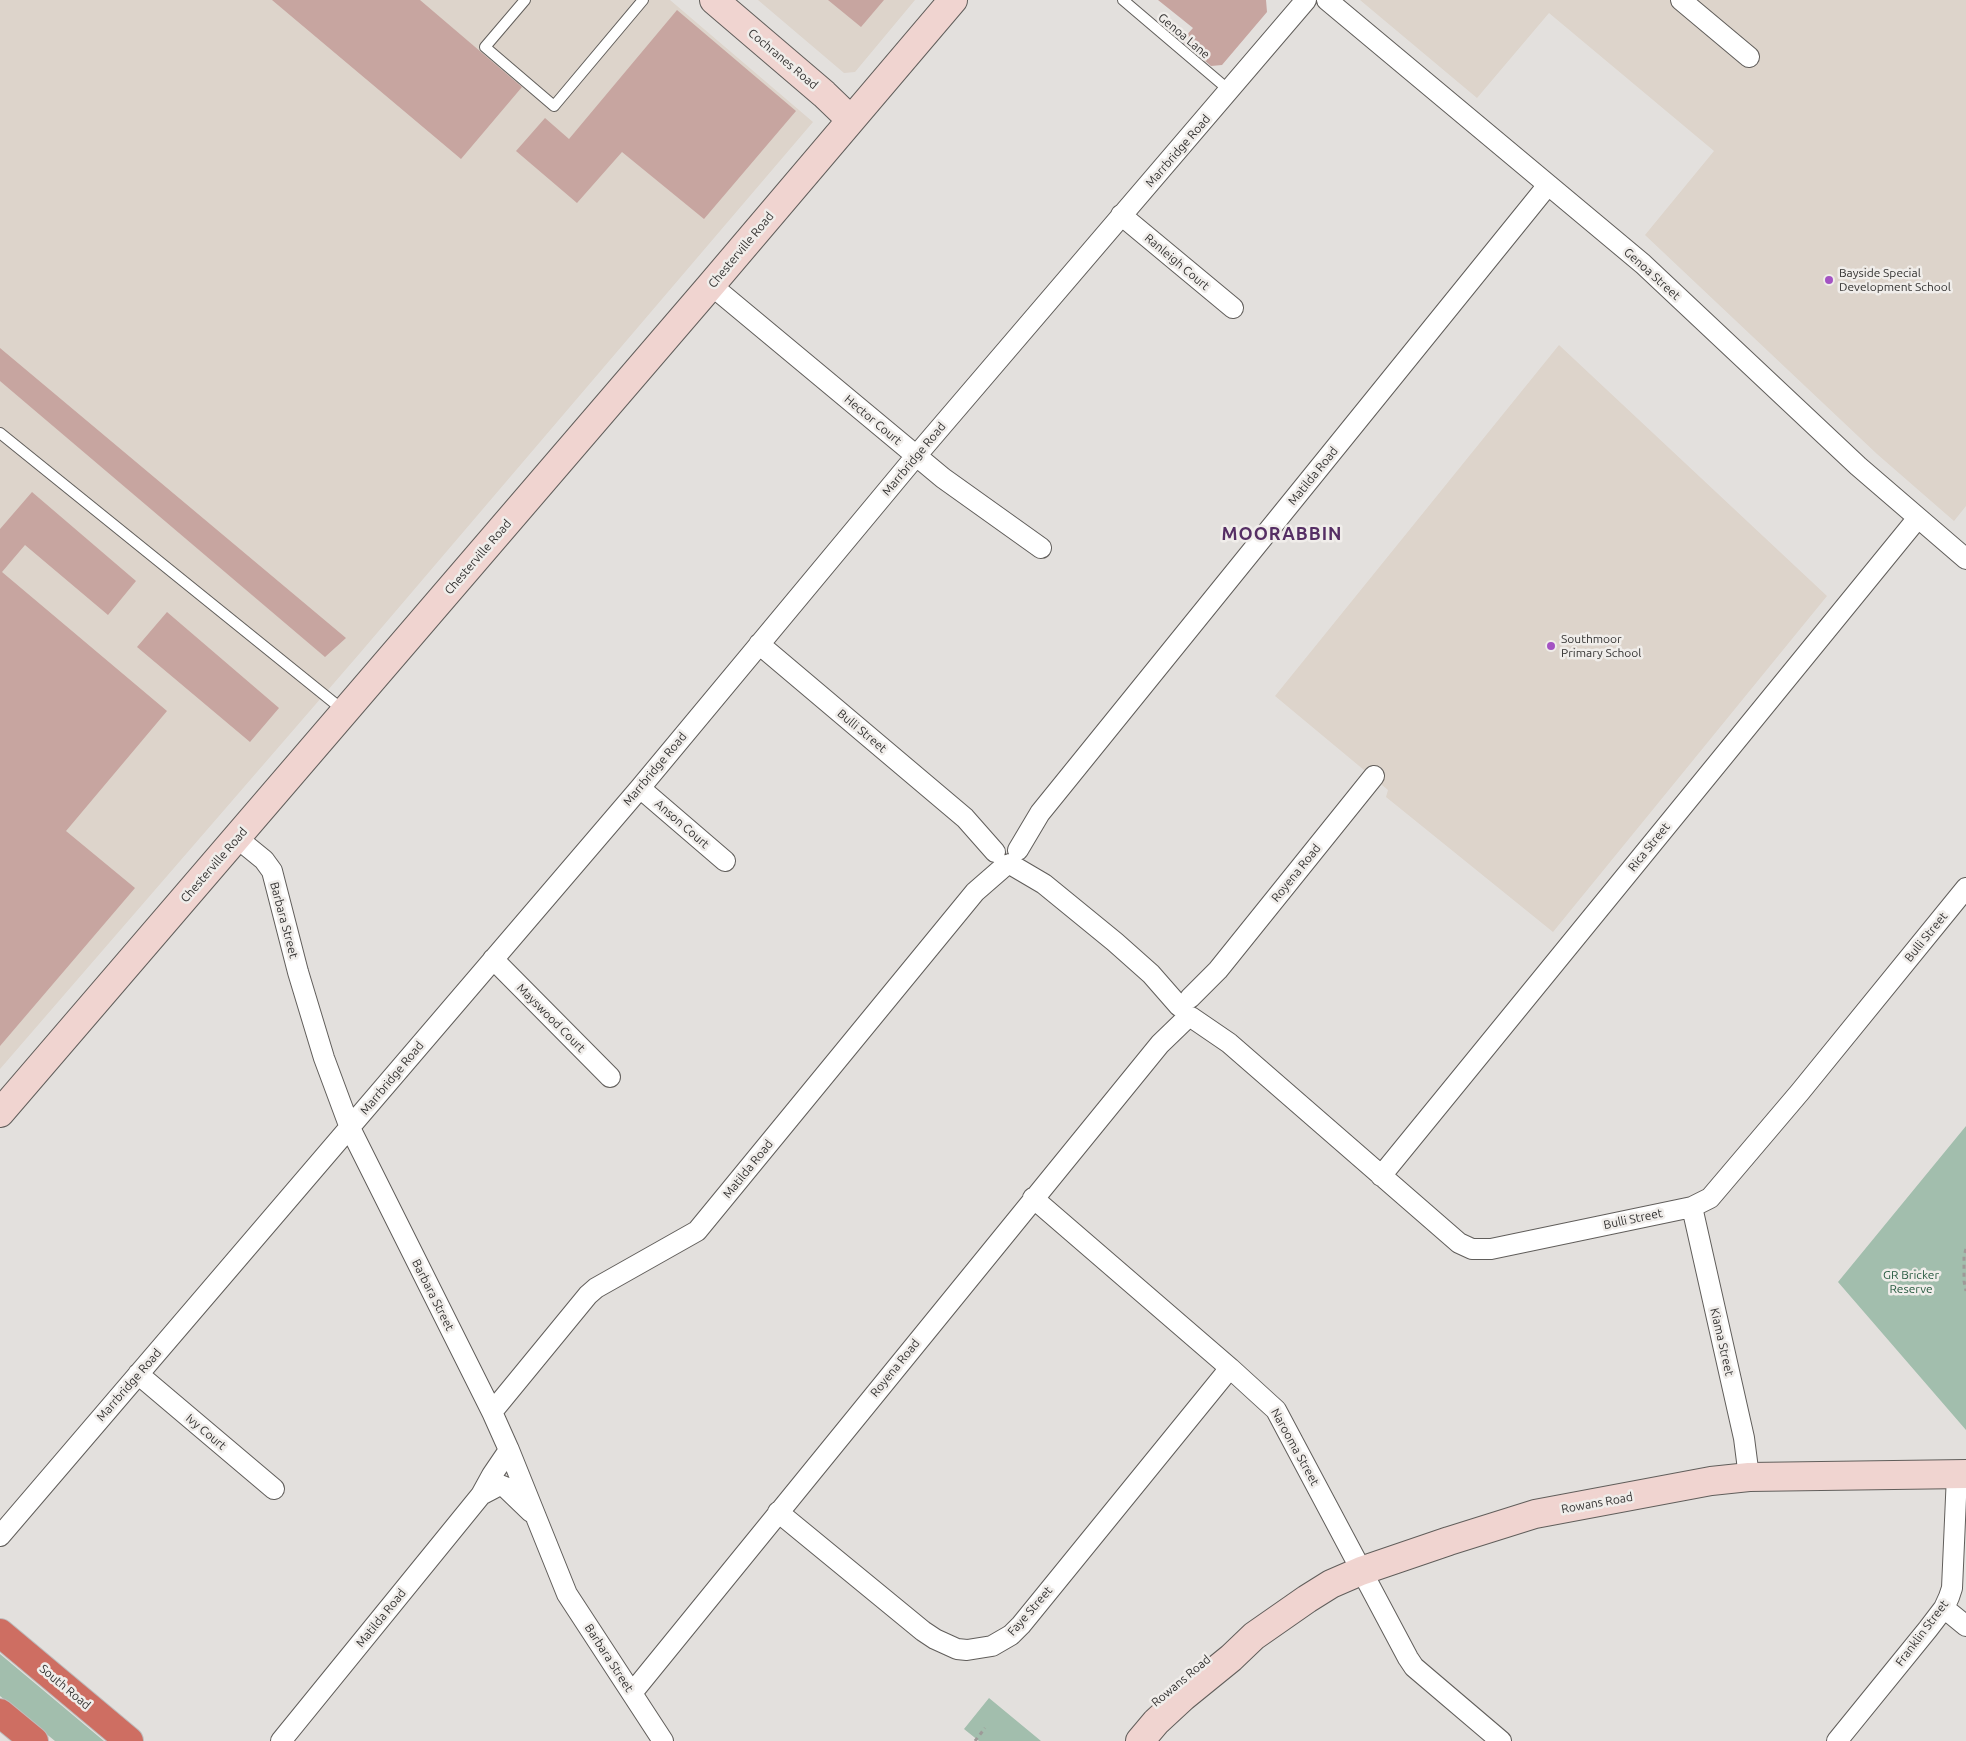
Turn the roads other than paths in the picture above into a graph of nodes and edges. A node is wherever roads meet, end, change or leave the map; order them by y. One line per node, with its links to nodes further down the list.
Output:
1 (525, 0): 2 (lane)
2 (643, 0)
3 (714, 0): 11 (main road, Cochranes Road)
4 (953, 0): 11 (main road, Chesterville Road)
5 (1123, 0): 10 (lane, Genoa Lane)
6 (1306, 0): 10 (street, Marrbridge Road)
7 (1327, 0): 12 (street, Genoa Street)
8 (1681, 0): 9 (street)
9 (1749, 57)
10 (1230, 91): 13 (street, Marrbridge Road)
11 (852, 120): 14 (main road, Chesterville Road)
12 (1548, 185): 18 (street, Genoa Street); 26 (street, Matilda Road)
13 (1121, 215): 15 (street, Ranleigh Court); 17 (street, Marrbridge Road)
14 (711, 285): 17 (street, Hector Court); 22 (main road, Chesterville Road)
15 (1233, 308)
16 (0, 433): 22 (lane)
17 (916, 456): 19 (street, Hector Court); 21 (street, Marrbridge Road)
18 (1917, 519): 20 (street, Genoa Street); 34 (street, Rica Street)
19 (1041, 548)
20 (1966, 559)
21 (759, 644): 24 (street, Marrbridge Road); 26 (street, Bulli Street)
22 (345, 712): 25 (main road, Chesterville Road)
23 (1374, 776): 30 (street, Royena Road)
24 (640, 788): 27 (street, Anson Court); 29 (street, Marrbridge Road)
25 (237, 838): 32 (main road, Chesterville Road); 33 (street, Barbara Street)
26 (1007, 853): 30 (street, Bulli Street); 39 (street, Matilda Road)
27 (725, 861)
28 (1966, 888): 36 (street, Bulli Street)
29 (493, 959): 31 (street, Mayswood Court); 33 (street, Marrbridge Road)
30 (1189, 1007): 34 (street, Bulli Street); 35 (street, Royena Road)
31 (610, 1077)
32 (0, 1113)
33 (350, 1128): 38 (street, Marrbridge Road); 39 (street, Barbara Street)
34 (1381, 1176): 36 (street, Bulli Street)
35 (1033, 1198): 37 (street, Narooma Street); 45 (street, Royena Road)
36 (1692, 1207): 42 (street, Kiama Street)
37 (1230, 1368): 45 (street, Faye Street); 48 (street, Narooma Street)
38 (138, 1374): 43 (street, Ivy Court); 47 (street, Marrbridge Road)
39 (492, 1412): 40 (street, Barbara Street)
40 (509, 1450): 44 (street, Matilda Road); 46 (street, Barbara Street)
41 (1962, 1474): 42 (main road, Rowans Road); 49 (street, Franklin Street)
42 (1749, 1477): 48 (main road, Rowans Road)
43 (274, 1489)
44 (481, 1495): 46 (street, Matilda Road); 59 (street, Matilda Road)
45 (778, 1512): 53 (street, Royena Road)
46 (535, 1516): 53 (street, Barbara Street)
47 (0, 1536)
48 (1360, 1571): 52 (main road, Rowans Road); 55 (street, Narooma Street)
49 (1944, 1608): 50 (street); 62 (street, Franklin Street)
50 (1966, 1626)
51 (0, 1633): 58 (highway, South Road)
52 (1254, 1636): 60 (main road, Rowans Road); 61 (main road, Rowans Road)
53 (632, 1693): 56 (street, Barbara Street)
54 (0, 1713): 57 (highway)
55 (1491, 1738)
56 (659, 1740)
57 (34, 1741)
58 (129, 1741)
59 (280, 1741)
60 (1119, 1741)
61 (1140, 1741)
62 (1837, 1741)

